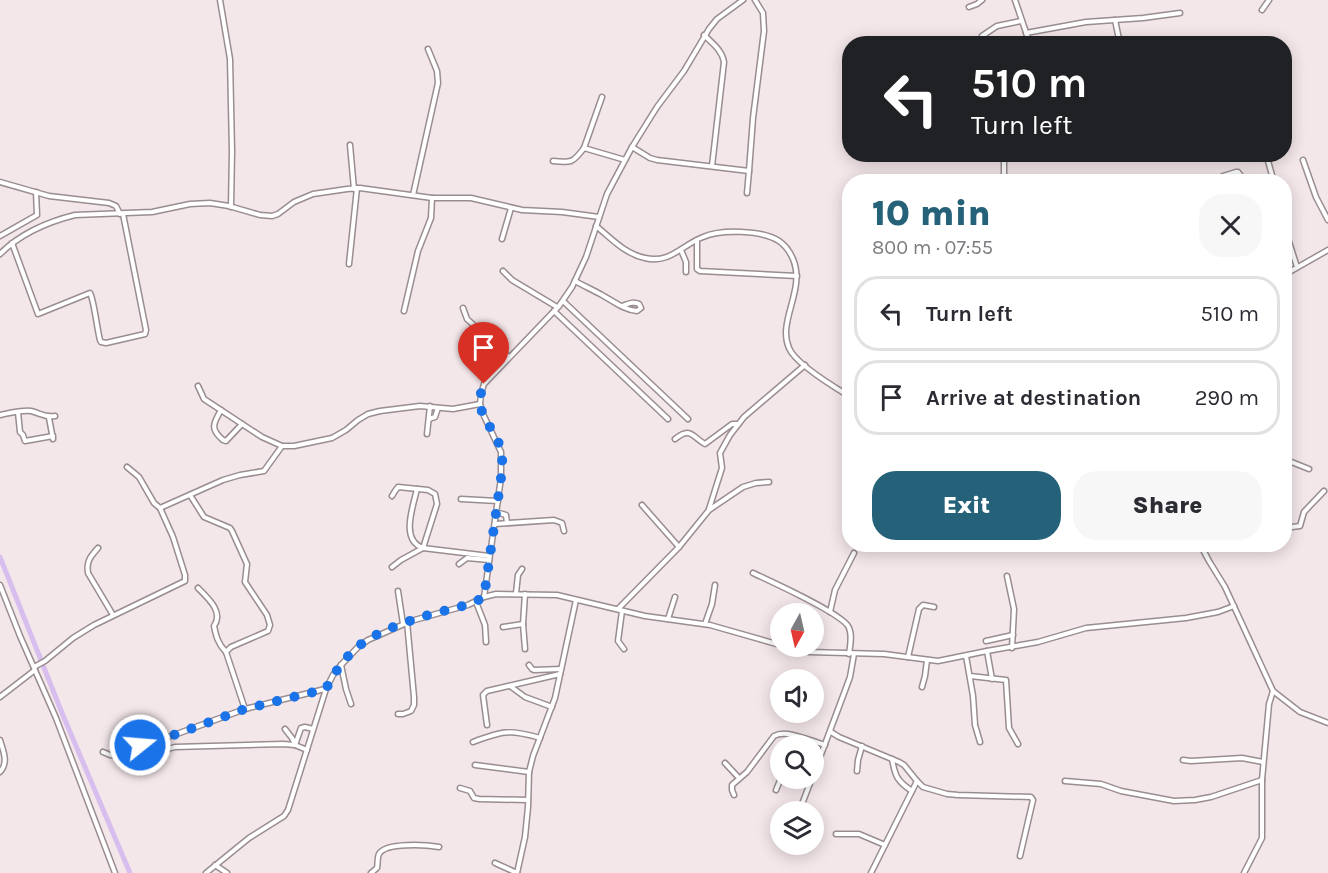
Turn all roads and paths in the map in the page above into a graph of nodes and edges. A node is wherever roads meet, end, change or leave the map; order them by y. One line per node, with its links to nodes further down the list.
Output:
1 (220, 0): 33 (street)
2 (743, 0): 13 (street)
3 (755, 0): 26 (street)
4 (982, 0): 7 (street)
5 (1015, 0): 11 (street)
6 (1269, 0): 8 (street)
7 (969, 7)
8 (1262, 10)
9 (1180, 13): 10 (street)
10 (1115, 20): 12 (street); 16 (street)
11 (1021, 21): 12 (street); 14 (street)
12 (1026, 33): 15 (street)
13 (704, 35): 20 (street); 25 (street)
14 (982, 36)
15 (1027, 36)
16 (1118, 36)
17 (428, 49): 31 (street)
18 (602, 97): 21 (street)
19 (350, 145): 28 (street)
20 (632, 147): 22 (street); 25 (street)
21 (584, 148): 22 (street); 24 (street)
22 (625, 160): 36 (street)
23 (1303, 160): 37 (street)
24 (553, 161)
25 (712, 166): 26 (street)
26 (749, 171): 30 (street)
27 (0, 182): 29 (street)
28 (355, 189): 31 (street); 33 (street); 47 (street)
29 (36, 192): 35 (street); 39 (street)
30 (747, 193)
31 (413, 195): 32 (street)
32 (432, 198): 34 (street); 58 (street)
33 (231, 207): 35 (street)
34 (512, 208): 36 (street); 40 (street)
35 (122, 214): 42 (street); 42 (street)
36 (599, 217): 38 (street)
37 (1328, 220)
38 (596, 226): 43 (street); 53 (street)
39 (0, 236)
40 (502, 239)
41 (697, 240): 43 (street); 52 (street); 52 (street)
42 (12, 243): 46 (street)
43 (681, 250): 51 (street)
44 (1328, 250): 48 (street)
45 (1292, 251): 48 (street)
46 (0, 254)
47 (349, 264)
48 (1297, 267): 49 (street)
49 (1292, 270)
50 (503, 271): 57 (street)
51 (686, 272)
52 (797, 276): 60 (street)
53 (575, 281): 54 (street); 55 (street)
54 (563, 300): 57 (street); 73 (street)
55 (622, 306)
56 (463, 308): 59 (street)
57 (555, 309): 59 (street); 72 (street)
58 (404, 311)
59 (510, 357): 63 (street)
60 (805, 365): 62 (street); 75 (street)
61 (198, 386): 66 (street)
62 (842, 391)
63 (480, 404): 65 (street); 88 (street)
64 (430, 406): 65 (street); 71 (street); 78 (street)
65 (438, 408): 71 (street)
66 (221, 410): 74 (street); 74 (street)
67 (18, 412): 68 (street); 70 (street); 70 (street)
68 (0, 415)
69 (55, 416): 70 (street)
70 (49, 418)
71 (429, 419): 76 (street)
72 (668, 419)
73 (688, 419)
74 (242, 424): 78 (street)
75 (738, 424): 77 (street); 91 (street)
76 (427, 434)
77 (675, 439)
78 (282, 446): 85 (street)
79 (1292, 462): 81 (street)
80 (127, 467): 90 (street)
81 (1309, 469)
82 (769, 482): 91 (street)
83 (417, 489): 86 (street); 99 (street); 99 (street)
84 (1324, 491): 95 (street)
85 (190, 495): 90 (street); 136 (street)
86 (392, 496)
87 (461, 499): 88 (street)
88 (498, 501): 92 (street)
89 (642, 505): 97 (street)
90 (160, 508): 122 (street)
91 (709, 510): 97 (street)
92 (496, 512): 93 (street); 94 (street)
93 (507, 523): 94 (street); 96 (street)
94 (495, 524): 102 (street)
95 (1292, 527)
96 (564, 531)
97 (680, 547): 120 (street)
98 (98, 548): 122 (street)
99 (423, 548): 102 (street); 104 (street)
100 (1204, 552): 118 (street)
101 (854, 553): 121 (street)
102 (489, 558): 103 (street); 114 (street)
103 (459, 564)
104 (392, 567)
105 (522, 569): 112 (street)
106 (753, 573): 121 (street)
107 (1007, 576): 128 (street)
108 (0, 585): 144 (street)
109 (715, 585): 126 (street)
110 (198, 588): 136 (street)
111 (398, 591): 124 (street)
112 (516, 593): 113 (street); 114 (street)
113 (525, 594): 116 (street); 125 (street)
114 (484, 597): 117 (street)
115 (675, 597): 123 (street)
116 (576, 600): 120 (street); 145 (street)
117 (476, 602): 124 (street); 130 (street)
118 (1233, 606): 132 (street); 151 (street)
119 (934, 607): 140 (street)
120 (620, 610): 123 (street); 134 (street)
121 (830, 612): 138 (street)
122 (113, 615): 144 (street)
123 (668, 619): 126 (street)
124 (405, 623): 142 (street); 156 (street)
125 (523, 624): 127 (street); 133 (street)
126 (705, 624): 131 (street)
127 (503, 627)
128 (1013, 635): 129 (street); 132 (street)
129 (986, 641)
130 (486, 642)
131 (770, 642)
132 (1012, 648): 135 (street)
133 (525, 649)
134 (624, 649)
135 (987, 651): 139 (street); 147 (street)
136 (226, 652): 155 (street)
137 (824, 653): 138 (street)
138 (852, 654): 140 (street); 161 (street)
139 (966, 656): 141 (street); 146 (street)
140 (909, 657): 141 (street)
141 (927, 660): 149 (street)
142 (340, 665): 150 (street); 153 (street)
143 (529, 665): 145 (street)
144 (36, 668): 152 (street); 196 (street)
145 (561, 671): 148 (street); 154 (street)
146 (970, 676): 147 (street); 166 (street)
147 (992, 679): 167 (street)
148 (510, 685): 154 (street); 158 (street)
149 (922, 687)
150 (326, 689): 155 (street); 160 (street)
151 (1273, 691): 157 (street); 176 (street)
152 (0, 697)
153 (351, 704)
154 (552, 707): 162 (street)
155 (245, 709): 172 (street)
156 (398, 714)
157 (1328, 723)
158 (487, 725)
159 (285, 729): 168 (street)
160 (313, 729): 168 (street); 171 (street)
161 (831, 732): 169 (street); 170 (street)
162 (540, 738): 165 (street); 181 (street)
163 (0, 740): 180 (street)
164 (770, 741): 182 (street)
165 (473, 742)
166 (980, 742)
167 (1018, 744)
168 (295, 745): 171 (street); 173 (street)
169 (825, 745)
170 (861, 746): 174 (street); 179 (street)
171 (307, 750): 195 (street)
172 (103, 752)
173 (146, 755)
174 (892, 759): 184 (street); 187 (street)
175 (1183, 760): 176 (street)
176 (1263, 762): 183 (street)
177 (724, 763): 182 (street)
178 (475, 765): 181 (street)
179 (857, 771)
180 (0, 772)
181 (529, 772): 189 (street)
182 (739, 778): 188 (street)
183 (1262, 780): 185 (street); 202 (street)
184 (917, 781): 187 (street); 193 (street)
185 (1065, 781)
186 (460, 788): 189 (street)
187 (912, 791): 191 (street)
188 (734, 795)
189 (528, 800): 200 (street)
190 (836, 834): 191 (street)
191 (885, 845): 201 (street)
192 (440, 847): 199 (street)
193 (1020, 856)
194 (495, 863): 200 (street)
195 (215, 865): 197 (street); 198 (street)
196 (115, 873)
197 (206, 873)
198 (227, 873)
199 (371, 873)
200 (517, 873)
201 (871, 873)
202 (1245, 873)

